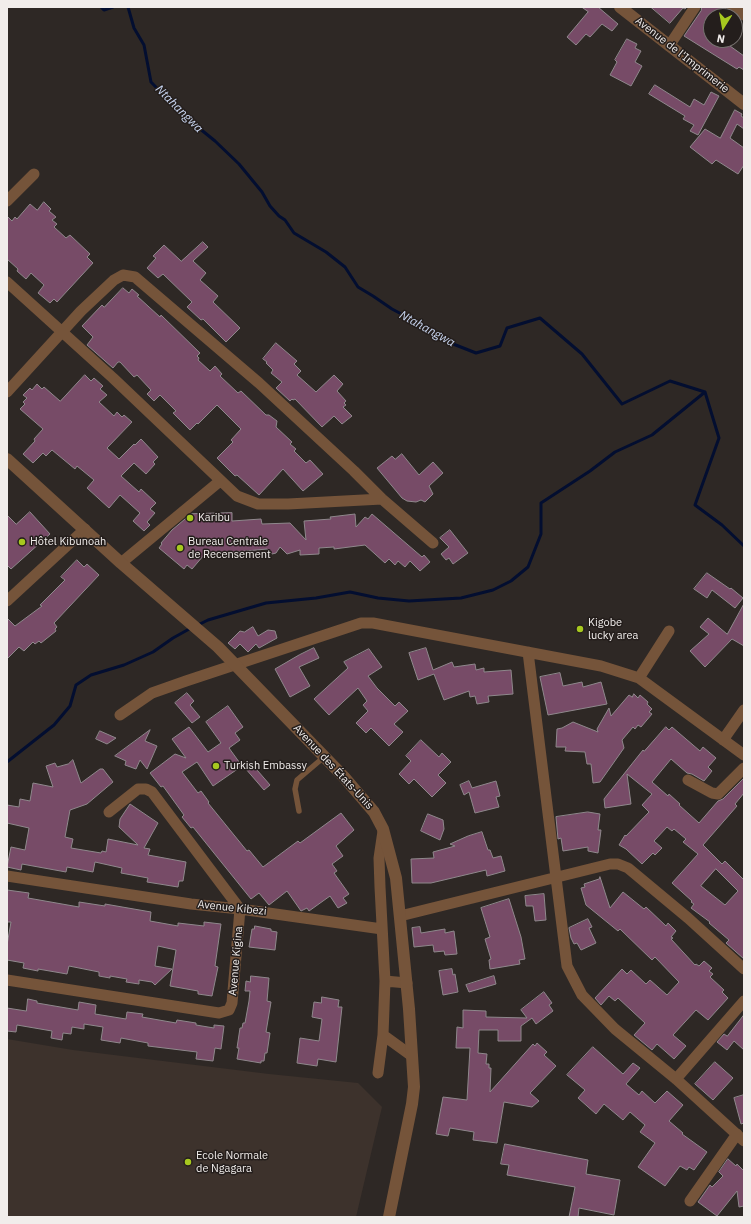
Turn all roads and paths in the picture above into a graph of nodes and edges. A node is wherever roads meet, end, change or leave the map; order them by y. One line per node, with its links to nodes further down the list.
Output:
1 (620, 7): 5 (street, Avenue de l'Imprimerie)
2 (695, 7): 5 (street)
3 (732, 7): 4 (street)
4 (744, 15)
5 (669, 46): 6 (street, Avenue de l'Imprimerie)
6 (744, 104)
7 (34, 174): 8 (street)
8 (7, 201)
9 (7, 282): 10 (street)
10 (63, 332): 11 (street); 13 (street); 14 (street)
11 (7, 392)
12 (7, 459): 15 (street, Avenue des États-Unis)
13 (220, 480): 14 (street); 17 (street)
14 (382, 499): 16 (street)
15 (85, 529): 17 (street, Avenue des États-Unis); 18 (street)
16 (433, 543)
17 (121, 563): 21 (street, Avenue des États-Unis)
18 (7, 601)
19 (669, 631): 22 (street)
20 (528, 652): 21 (street); 22 (street); 34 (street)
21 (235, 665): 24 (street); 27 (street, Avenue des États-Unis)
22 (639, 678): 25 (street)
23 (744, 710): 25 (street)
24 (120, 714)
25 (723, 740): 26 (street)
26 (744, 755)
27 (324, 757): 30 (lane); 32 (street, Avenue des États-Unis)
28 (744, 768): 29 (street)
29 (688, 780)
30 (299, 811)
31 (109, 812): 35 (street)
32 (383, 829): 36 (street, Avenue des États-Unis); 37 (street)
33 (7, 876): 35 (street, Avenue Kibezi)
34 (557, 877): 36 (street); 38 (street); 46 (street)
35 (240, 909): 37 (street, Avenue Kibezi); 39 (street, Avenue Kigina)
36 (400, 916): 41 (street, Avenue des États-Unis)
37 (382, 929): 40 (street)
38 (744, 969)
39 (7, 980)
40 (385, 981): 41 (street); 43 (street)
41 (407, 983): 44 (street, Avenue des États-Unis)
42 (744, 1001): 46 (street)
43 (383, 1035): 44 (street); 45 (street)
44 (412, 1056): 49 (street, Avenue des États-Unis)
45 (378, 1073)
46 (676, 1079): 47 (street)
47 (741, 1138): 48 (street)
48 (690, 1201)
49 (389, 1217)

